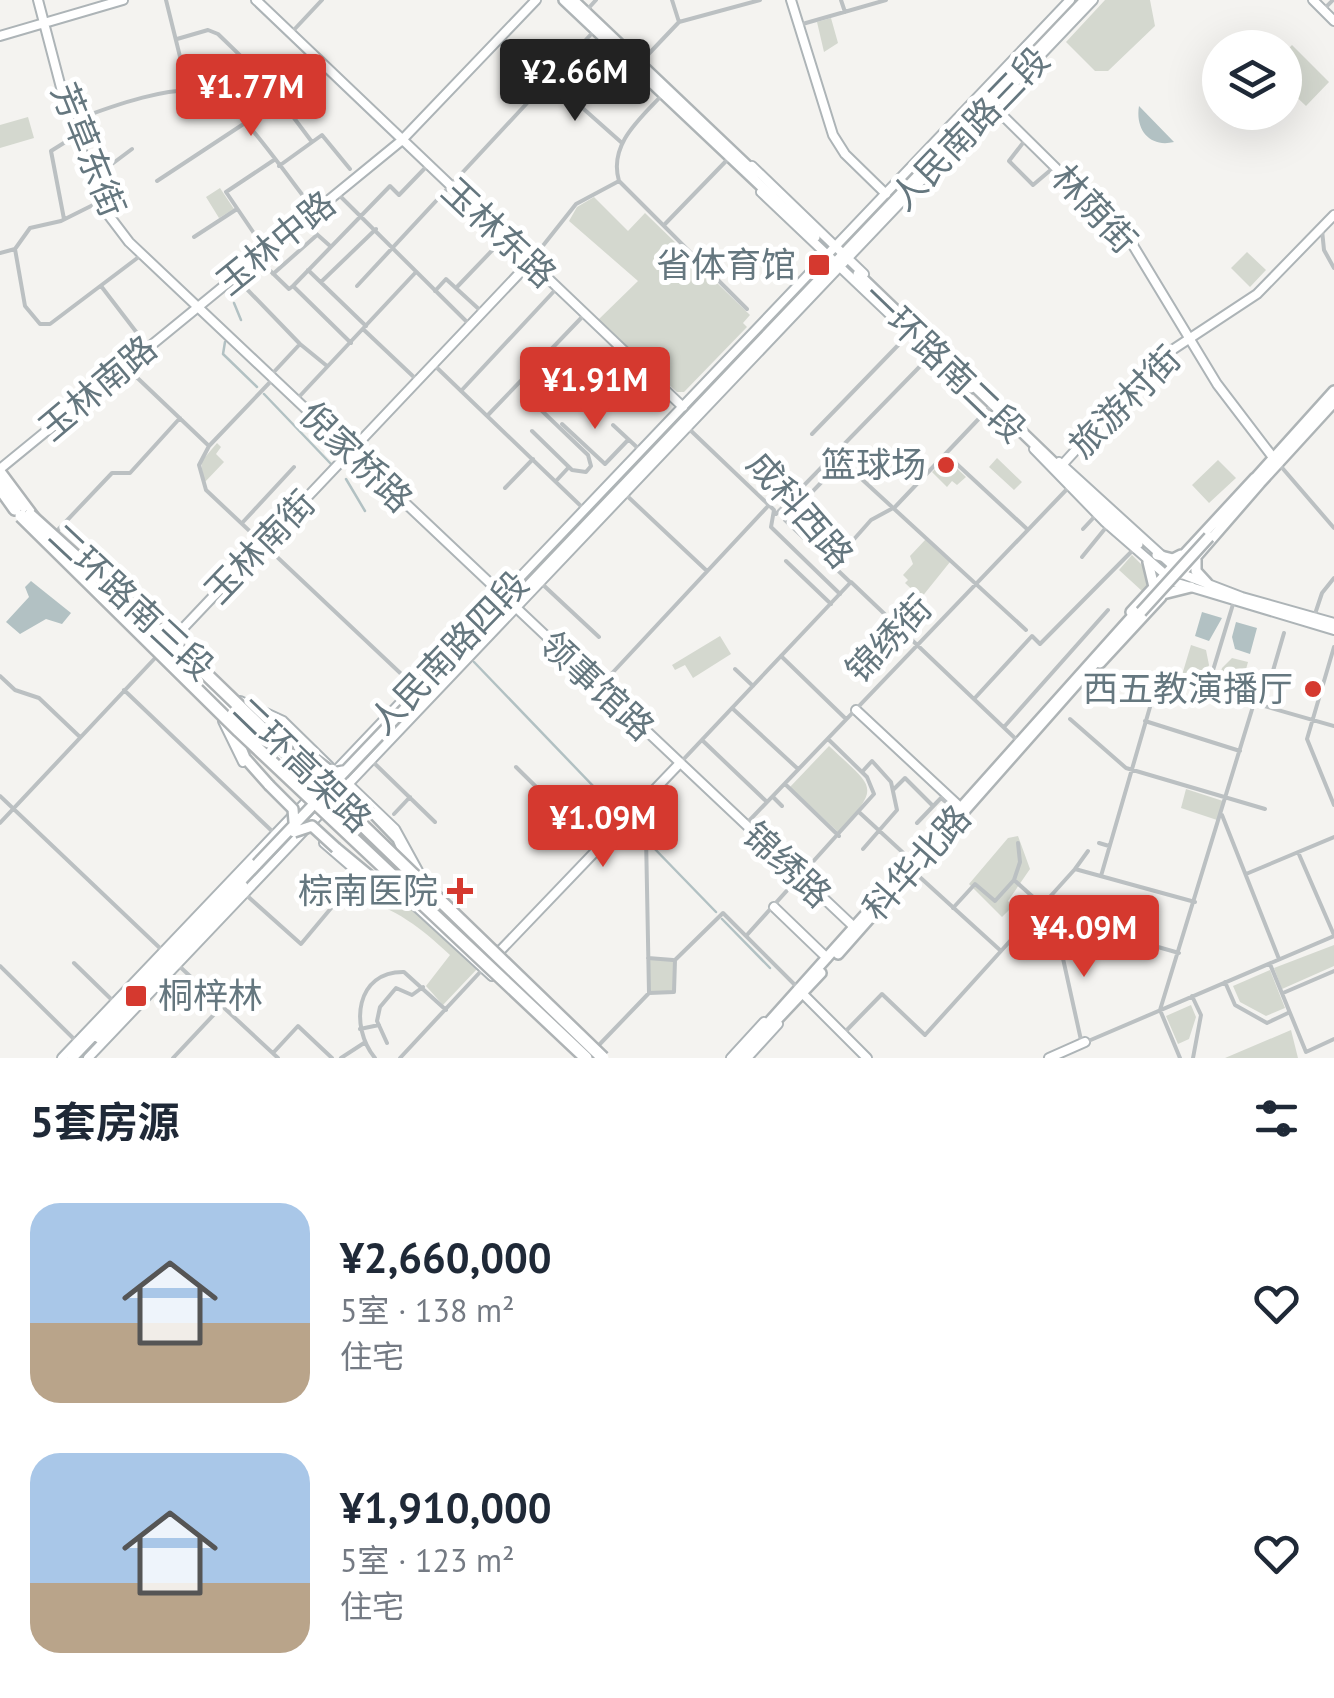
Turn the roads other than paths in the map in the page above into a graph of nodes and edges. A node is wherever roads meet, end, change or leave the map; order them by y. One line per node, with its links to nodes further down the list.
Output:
1 (40, 0): 26 (street, 芳草东街)
2 (123, 0): 26 (street)
3 (166, 0): 31 (street)
4 (256, 0): 29 (street, 玉林东路)
5 (322, 0): 29 (street)
6 (536, 0): 43 (street, 玉林中路)
7 (564, 0): 23 (main road)
8 (573, 0): 23 (main road)
9 (596, 0): 23 (street)
10 (672, 0): 25 (street)
11 (760, 0): 25 (street)
12 (790, 0): 27 (street)
13 (841, 0): 22 (street)
14 (886, 0): 20 (street)
15 (1070, 0): 38 (street, 人民南路三段)
16 (1081, 0): 38 (main road, 人民南路三段)
17 (1092, 0): 38 (street, 人民南路三段)
18 (1313, 0): 21 (street)
19 (1333, 0): 21 (street)
20 (876, 1): 22 (street)
21 (1323, 10): 24 (street)
22 (845, 11): 27 (street)
23 (586, 15): 28 (main road); 33 (main road)
24 (1334, 21)
25 (680, 22): 33 (street)
26 (43, 24): 30 (street); 39 (street, 芳草东街)
27 (798, 24): 58 (street)
28 (595, 30): 34 (street); 37 (main road)
29 (291, 34): 32 (street, 玉林东路)
30 (0, 36)
31 (177, 39): 35 (street); 36 (street)
32 (314, 57): 36 (street); 43 (street, 玉林东路)
33 (640, 64): 47 (main road)
34 (551, 80): 45 (street); 56 (street)
35 (188, 89): 39 (street); 40 (street)
36 (277, 93): 40 (street); 44 (street)
37 (664, 94): 45 (street); 47 (main road)
38 (986, 100): 42 (street, 林荫街); 58 (street, 人民南路三段); 83 (main road, 人民南路三段)
39 (70, 122): 41 (street, 芳草东街)
40 (245, 123): 48 (street); 54 (street)
41 (76, 136): 53 (street, 芳草东街); 64 (street)
42 (1026, 138): 51 (street, 林荫街); 51 (street)
43 (402, 141): 50 (street, 玉林东路); 57 (street, 玉林中路)
44 (312, 142): 49 (street); 52 (street)
45 (622, 143): 55 (street)
46 (132, 150): 53 (street)
47 (731, 157): 66 (street); 72 (main road)
48 (274, 160): 49 (street); 60 (street)
49 (278, 166): 61 (street)
50 (428, 166): 56 (street, 玉林东路); 62 (street)
51 (1055, 166): 105 (street, 林荫街)
52 (350, 169)
53 (92, 179): 59 (street, 芳草东街)
54 (157, 181)
55 (619, 181): 66 (street); 81 (street)
56 (451, 188): 73 (street, 玉林东路); 74 (street)
57 (337, 193): 61 (street, 玉林中路); 62 (street)
58 (886, 194): 70 (street, 人民南路三段)
59 (101, 201): 64 (street); 79 (street, 芳草东街)
60 (237, 209): 71 (street); 77 (street)
61 (315, 211): 65 (street, 玉林中路)
62 (360, 214): 68 (street); 75 (street)
63 (1334, 215): 67 (street, 旅游村街)
64 (64, 220): 76 (street)
65 (302, 222): 69 (street); 77 (street, 玉林中路)
66 (664, 225): 99 (street)
67 (1322, 227): 85 (street); 105 (street, 旅游村街)
68 (376, 229): 74 (street); 91 (street)
69 (318, 235): 75 (street); 88 (street)
70 (845, 236): 72 (street); 83 (street, 人民南路三段)
71 (194, 237)
72 (817, 237): 82 (street); 83 (street); 84 (street)
73 (504, 238): 81 (street, 玉林东路); 95 (street)
74 (395, 246): 87 (street); 94 (street)
75 (330, 247): 86 (street)
76 (16, 249): 78 (street); 92 (street)
77 (266, 251): 80 (street, 玉林中路)
78 (0, 253)
79 (142, 254): 92 (street); 98 (street, 芳草东街)
80 (257, 258): 88 (street); 98 (street, 玉林中路)
81 (530, 262): 96 (street, 玉林东路); 100 (street, 玉林南街)
82 (832, 262): 83 (main road); 83 (street); 84 (street, 人民南路四段); 89 (street, 人民南路四段); 182 (main road, 人民南路四段)
83 (850, 264): 89 (street); 104 (street); 109 (main road, 一环路南二段)
84 (815, 268): 119 (street, 人民南路四段)
85 (1334, 268)
86 (308, 270): 91 (street); 93 (street)
87 (416, 272): 97 (street); 103 (street)
88 (273, 274): 93 (street)
89 (830, 277): 126 (street, 人民南路四段)
90 (240, 282): 107 (street)
91 (321, 282): 103 (street)
92 (101, 286): 108 (street)
93 (293, 286): 106 (street)
94 (357, 286)
95 (456, 288): 97 (street); 100 (street)
96 (557, 288): 101 (street, 玉林东路); 115 (street)
97 (434, 292): 102 (street)
98 (196, 306): 108 (street, 玉林南路); 113 (street, 倪家桥路)
99 (746, 309)
100 (482, 312): 102 (street, 玉林南街)
101 (585, 314): 119 (street, 玉林东路); 122 (street)
102 (470, 325): 110 (street, 玉林南街)
103 (365, 328): 106 (street); 114 (street)
104 (908, 334): 109 (street); 128 (street)
105 (1187, 340): 136 (street, 林荫街); 137 (street, 旅游村街)
106 (350, 343): 112 (street)
107 (300, 344): 112 (street); 113 (street)
108 (148, 347): 111 (street, 玉林南路)
109 (932, 349): 120 (main road, 一环路南二段); 131 (main road, 一环路南二段); 152 (street)
110 (433, 364): 114 (street, 玉林南街); 115 (street)
111 (125, 366): 123 (street); 140 (street, 玉林南路)
112 (328, 367): 117 (street)
113 (272, 377): 117 (street, 倪家桥路); 130 (street)
114 (417, 380): 133 (street, 玉林南街)
115 (461, 391): 122 (street)
116 (1334, 391): 136 (main road)
117 (296, 400): 133 (street, 倪家桥路)
118 (1334, 402): 136 (main road)
119 (683, 407): 132 (street, 人民南路四段)
120 (990, 407): 131 (main road, 一环路南二段); 134 (street)
121 (541, 410): 138 (street)
122 (488, 416): 135 (street)
123 (180, 418): 130 (street); 158 (street)
124 (562, 424): 129 (street)
125 (613, 425): 129 (street)
126 (687, 427): 146 (street, 人民南路四段); 147 (street, 成科西路)
127 (532, 431): 138 (street)
128 (812, 434)
129 (628, 440): 132 (street)
130 (209, 446): 153 (street)
131 (1035, 446): 137 (street); 142 (street); 161 (main road)
132 (641, 451): 149 (street, 人民南路四段)
133 (350, 452): 160 (street, 玉林南街); 182 (street, 倪家桥路)
134 (946, 454): 148 (street); 156 (street)
135 (533, 459): 141 (street); 143 (street)
136 (1276, 460): 155 (street); 159 (main road)
137 (1063, 464): 161 (street)
138 (569, 467): 141 (street)
139 (294, 468): 153 (street)
140 (0, 470): 144 (street, 二环路南三段); 151 (highway, 二环高架路)
141 (556, 481): 149 (street)
142 (1069, 486): 150 (street); 156 (street, 锦绣街)
143 (504, 488)
144 (14, 489): 158 (street, 二环路南三段); 202 (highway)
145 (0, 491): 151 (highway, 二环高架路); 180 (highway); 185 (street, 二环路南三段)
146 (624, 493): 169 (street); 172 (street, 人民南路四段)
147 (769, 505): 152 (street, 成科西路); 169 (street)
148 (895, 507): 167 (street); 167 (street); 175 (street)
149 (585, 510): 182 (street, 人民南路四段)
150 (1098, 514): 154 (street); 157 (street)
151 (26, 515): 208 (highway, bridge); 331 (highway, 二环高架路, bridge); 342 (highway, 二环高架路, bridge)
152 (774, 516): 179 (street, 成科西路)
153 (241, 523): 160 (street)
154 (1105, 524): 161 (street); 163 (street)
155 (1334, 528)
156 (1028, 530): 175 (street, 锦绣街)
157 (1083, 530)
158 (56, 533): 191 (street, 二环路南三段)
159 (1204, 540): 162 (main road, 科华北路); 164 (main road, 科华北路); 197 (main road, 科华北路, bridge)
160 (263, 544): 191 (street, 玉林南街); 205 (street)
161 (1138, 547): 165 (street); 209 (street)
162 (1183, 554): 165 (main road); 168 (main road, 科华北路)
163 (1082, 557)
164 (1197, 557): 170 (main road, 科华北路); 174 (main road)
165 (1153, 559): 168 (street); 176 (main road)
166 (786, 561): 183 (street)
167 (832, 564): 173 (street)
168 (1168, 570): 170 (street); 176 (main road, 科华北路); 178 (street)
169 (708, 571): 204 (street)
170 (1182, 574): 174 (street); 178 (main road, 科华北路)
171 (1334, 578): 186 (street)
172 (540, 582): 182 (street, 人民南路四段); 190 (street)
173 (851, 582): 179 (street, 成科西路); 192 (street, 成科西路)
174 (1207, 583): 186 (street)
175 (976, 584): 188 (street); 192 (street, 锦绣街)
176 (1155, 586): 178 (main road); 197 (main road, 科华北路)
177 (1191, 587): 178 (main road); 178 (street); 181 (street)
178 (1168, 588): 197 (main road, 科华北路)
179 (840, 594): 183 (street)
180 (107, 600): 185 (street); 201 (highway)
181 (1234, 601): 186 (street); 207 (street)
182 (509, 602): 204 (street, 领事馆路); 205 (street, 人民南路四段); 228 (street, 人民南路四段); 235 (main road, 人民南路四段, bridge)
183 (830, 604): 195 (street)
184 (1108, 610): 220 (street)
185 (120, 619): 194 (street, 二环路南三段)
186 (1313, 621): 187 (street)
187 (1334, 627)
188 (1026, 630)
189 (1284, 633): 211 (street)
190 (599, 637)
191 (170, 642): 196 (street, 二环路南三段)
192 (918, 646): 209 (street, 成科西路); 214 (street, 锦绣街)
193 (1334, 647): 217 (street)
194 (158, 656): 199 (street, 二环路南三段); 206 (street)
195 (781, 656): 203 (street); 216 (street)
196 (198, 664): 202 (street); 235 (street, 二环路南三段)
197 (1091, 665): 225 (main road, 科华北路); 275 (main road, 科华北路)
198 (735, 668): 203 (street)
199 (172, 670): 201 (street); 221 (street, 二环路南三段)
200 (0, 676): 222 (street)
201 (188, 678): 208 (highway)
202 (204, 678): 208 (highway)
203 (753, 686): 213 (street)
204 (598, 687): 229 (street, 领事馆路)
205 (416, 688): 235 (street, 人民南路四段)
206 (124, 690): 222 (street); 264 (street)
207 (1207, 690): 210 (street); 218 (street)
208 (216, 696): 212 (highway); 221 (main road); 226 (highway)
209 (974, 699): 220 (street, 成科西路)
210 (1254, 704): 211 (street); 227 (street)
211 (1263, 706): 217 (street)
212 (233, 707): 226 (highway); 235 (main road, bridge)
213 (732, 708): 223 (street); 233 (street)
214 (856, 710): 216 (street, 锦绣街); 249 (street)
215 (1070, 719): 232 (street)
216 (847, 720): 224 (street, 锦绣街)
217 (1312, 720): 219 (street); 245 (street)
218 (1145, 721): 227 (street); 232 (street)
219 (1334, 726)
220 (1004, 728): 225 (street, 成科西路)
221 (231, 729): 230 (main road); 254 (street, 二环路南三段)
222 (80, 737): 250 (street)
223 (702, 740): 229 (street); 243 (street)
224 (828, 740): 233 (street, 锦绣街); 234 (street)
225 (1018, 740): 249 (main road, 科华北路)
226 (267, 744): 230 (main road); 238 (main road, bridge); 270 (highway, bridge)
227 (1240, 751): 242 (street)
228 (371, 760): 235 (street, 人民南路四段); 241 (street)
229 (680, 763): 256 (street); 260 (street, 锦绣路)
230 (252, 764): 246 (main road, bridge); 262 (main road, bridge)
231 (516, 767): 271 (street)
232 (1131, 769): 242 (street); 269 (street)
233 (799, 770): 236 (street, 锦绣街)
234 (862, 772): 237 (street); 252 (street)
235 (345, 775): 238 (main road, 人民南路四段, bridge); 254 (street, 人民南路四段); 261 (street, 人民南路四段); 283 (main road, bridge); 290 (street, 二环路南三段)
236 (785, 784): 240 (street, 锦绣街); 265 (street)
237 (893, 790): 248 (street); 263 (street)
238 (327, 794): 246 (main road, 人民南路四段, bridge); 270 (main road, bridge)
239 (0, 796): 250 (street)
240 (773, 797): 243 (street, 锦绣街); 247 (street)
241 (410, 798): 255 (street); 257 (street)
242 (1226, 798): 251 (street); 253 (street)
243 (768, 802): 260 (street, 锦绣街)
244 (947, 803): 248 (street)
245 (1334, 805)
246 (315, 806): 262 (main road, 人民南路四段, bridge); 278 (main road, bridge)
247 (782, 806)
248 (934, 806): 259 (street)
249 (958, 806): 275 (main road, 科华北路)
250 (13, 809): 258 (street); 296 (street)
251 (1265, 809)
252 (860, 813): 263 (street); 265 (street)
253 (1222, 813): 279 (street); 285 (street)
254 (294, 814): 261 (street, 二环路南三段); 264 (street, 人民南路四段)
255 (394, 814)
256 (627, 818): 271 (street); 299 (street)
257 (435, 822)
258 (0, 823)
259 (917, 823)
260 (745, 826): 281 (street, 锦绣路)
261 (308, 827): 278 (street, 二环路南三段); 284 (street, 人民南路四段)
262 (292, 830): 276 (main road, 人民南路四段, bridge); 278 (main road, bridge)
263 (879, 830): 272 (street); 275 (street)
264 (274, 834): 296 (street, 人民南路四段)
265 (839, 836): 281 (street)
266 (1334, 837): 274 (street)
267 (1018, 843): 282 (street)
268 (1099, 843): 269 (street)
269 (1109, 846): 280 (street)
270 (375, 848): 278 (main road); 283 (highway)
271 (598, 848): 297 (street)
272 (863, 849)
273 (1088, 851): 277 (street)
274 (1298, 852): 279 (street); 293 (street)
275 (911, 865): 288 (street); 292 (main road, 科华北路); 313 (main road, 科华北路)
276 (259, 866): 303 (main road, 人民南路四段); 329 (main road, 人民南路四段)
277 (1074, 869): 280 (street); 286 (street)
278 (363, 872): 283 (main road); 284 (street); 290 (street, 二环路南三段)
279 (1246, 874): 302 (street)
280 (1101, 876): 285 (street)
281 (800, 878): 287 (street); 292 (street, 锦绣路)
282 (1014, 880): 286 (street); 288 (street)
283 (414, 886): 290 (highway)
284 (244, 893): 303 (street, 人民南路四段)
285 (1195, 902): 298 (street)
286 (1042, 904): 289 (street)
287 (774, 907): 294 (street); 300 (street)
288 (953, 908): 295 (street)
289 (1036, 912): 291 (street); 295 (street)
290 (447, 916): 297 (street, 二环路南三段); 297 (street); 307 (street); 307 (street, 二环路南三段); 331 (highway, bridge); 342 (highway, bridge)
291 (1060, 919): 298 (street); 328 (street)
292 (852, 925): 300 (main road, 科华北路)
293 (1334, 935): 302 (street)
294 (746, 936): 301 (street); 313 (street)
295 (1000, 950): 324 (street)
296 (165, 952): 317 (street, 人民南路四段)
297 (500, 952): 331 (street, 二环路南三段)
298 (1179, 953): 320 (street)
299 (648, 958): 301 (street); 314 (street)
300 (827, 958): 313 (main road, 科华北路)
301 (675, 960): 314 (street)
302 (1279, 960): 305 (street)
303 (176, 962): 318 (street); 329 (main road, 人民南路四段); 332 (street, 人民南路四段)
304 (74, 963): 317 (street)
305 (1269, 964): 311 (street); 315 (street)
306 (0, 966): 309 (street)
307 (486, 966): 319 (street); 342 (street, 二环路南三段)
308 (1334, 970): 315 (street)
309 (5, 972): 310 (street); 329 (street)
310 (0, 977)
311 (1225, 982): 316 (street); 321 (street)
312 (423, 987): 319 (street); 322 (street); 323 (street)
313 (800, 991): 324 (street); 333 (main road, 科华北路); 333 (main road, 科华北路)
314 (649, 994): 331 (street)
315 (1282, 994): 321 (street)
316 (1192, 996): 320 (street); 347 (street)
317 (116, 1003): 329 (street, 人民南路四段)
318 (222, 1006): 330 (street); 336 (street)
319 (446, 1010): 341 (street)
320 (1160, 1010): 328 (street); 346 (street)
321 (1290, 1012): 325 (street)
322 (378, 1025): 323 (street); 327 (street)
323 (360, 1029): 326 (street)
324 (843, 1034): 343 (street)
325 (1334, 1040)
326 (364, 1043): 339 (street); 340 (street)
327 (387, 1043)
328 (1082, 1044): 344 (street); 345 (street)
329 (80, 1049): 334 (street, 人民南路四段); 335 (main road, 人民南路四段)
330 (272, 1053): 337 (street); 338 (street)
331 (603, 1055)
332 (94, 1056)
333 (740, 1057)
334 (62, 1058)
335 (72, 1058)
336 (173, 1058)
337 (278, 1058)
338 (332, 1058)
339 (341, 1058)
340 (375, 1058)
341 (400, 1058)
342 (587, 1058)
343 (867, 1058)
344 (1049, 1058)
345 (1082, 1058)
346 (1180, 1058)
347 (1193, 1058)

